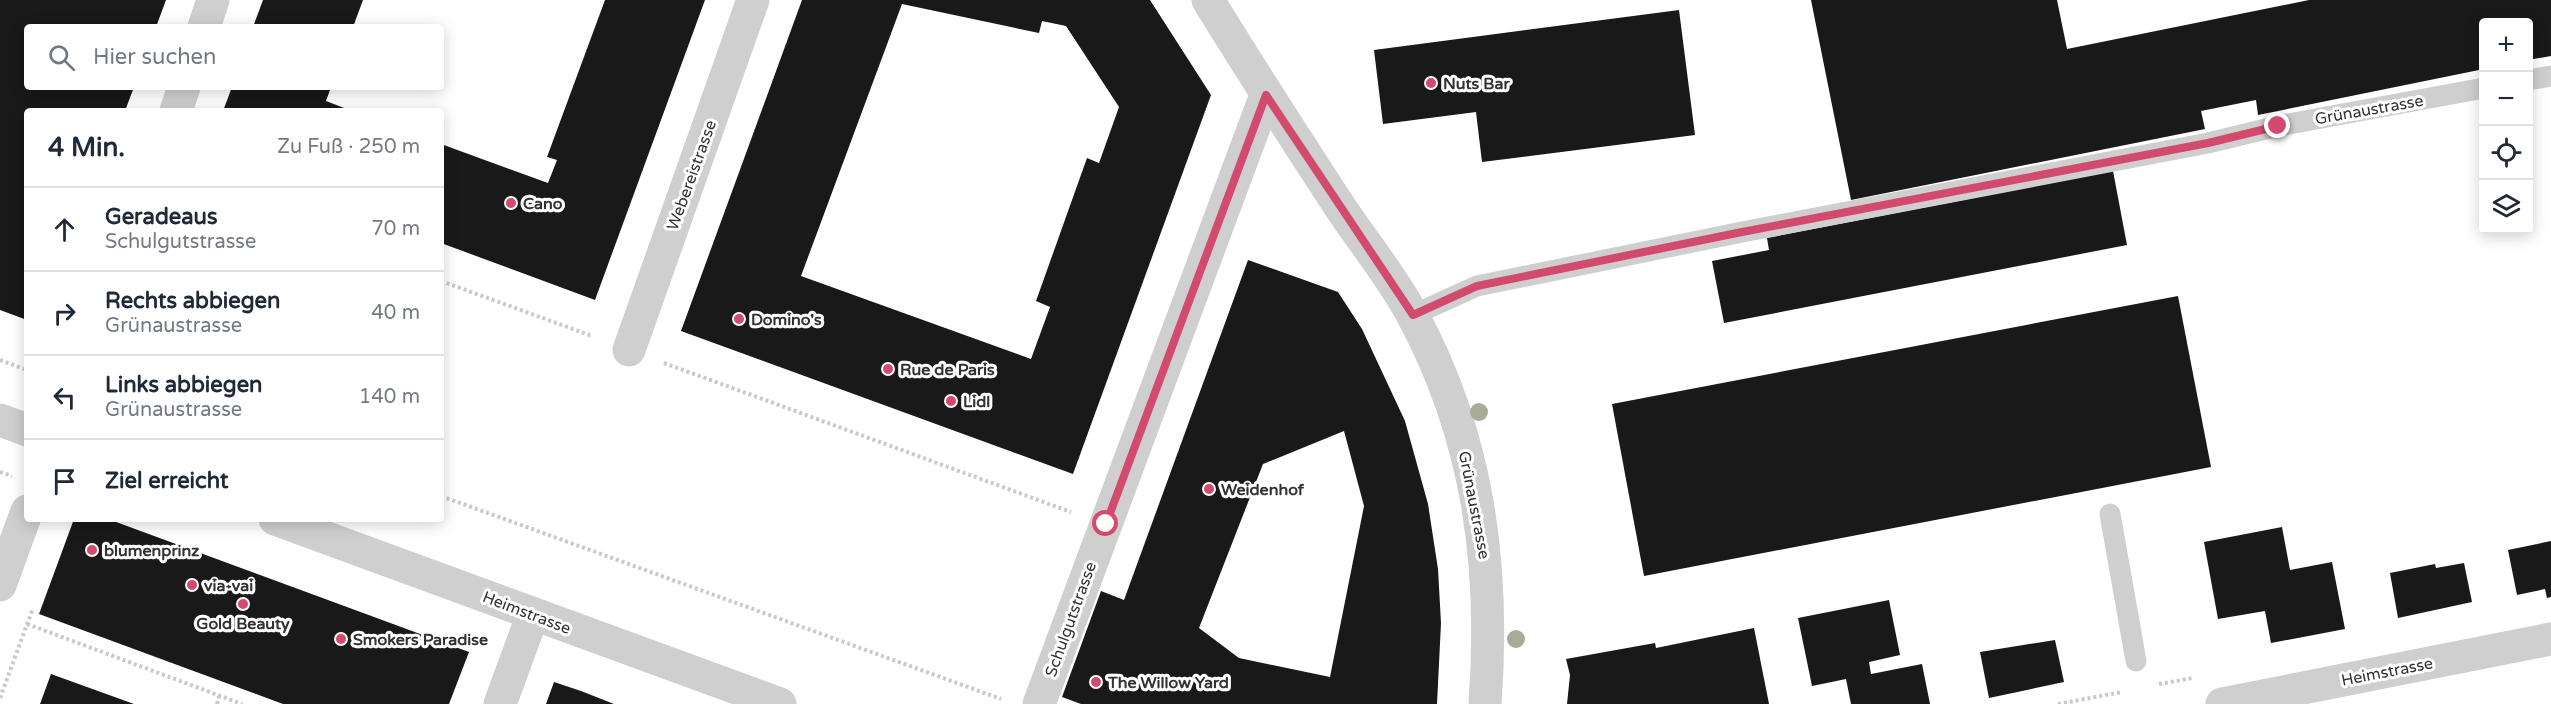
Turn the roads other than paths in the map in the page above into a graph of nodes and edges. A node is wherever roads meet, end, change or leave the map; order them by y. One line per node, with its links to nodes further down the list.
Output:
1 (213, 0): 4 (street)
2 (753, 0): 12 (street, Webereistrasse)
3 (1208, 0): 9 (street, Grünaustrasse)
4 (205, 24)
5 (2551, 76): 6 (lane)
6 (2533, 79)
7 (2479, 89): 11 (lane, Grünaustrasse)
8 (183, 90): 10 (street)
9 (1266, 95): 11 (street, Grünaustrasse); 24 (street, Schulgutstrasse)
10 (177, 108)
11 (1413, 315): 25 (street, Grünaustrasse)
12 (629, 350)
13 (0, 420): 14 (street)
14 (24, 429)
15 (2110, 514): 21 (lane)
16 (24, 519): 18 (street)
17 (283, 522): 19 (street, Heimstrasse)
18 (0, 585)
19 (533, 614): 22 (street); 23 (street, Heimstrasse)
20 (2551, 639): 26 (street, Heimstrasse)
21 (2136, 661)
22 (500, 704)
23 (780, 704)
24 (1039, 704)
25 (1485, 704)
26 (2222, 704)

